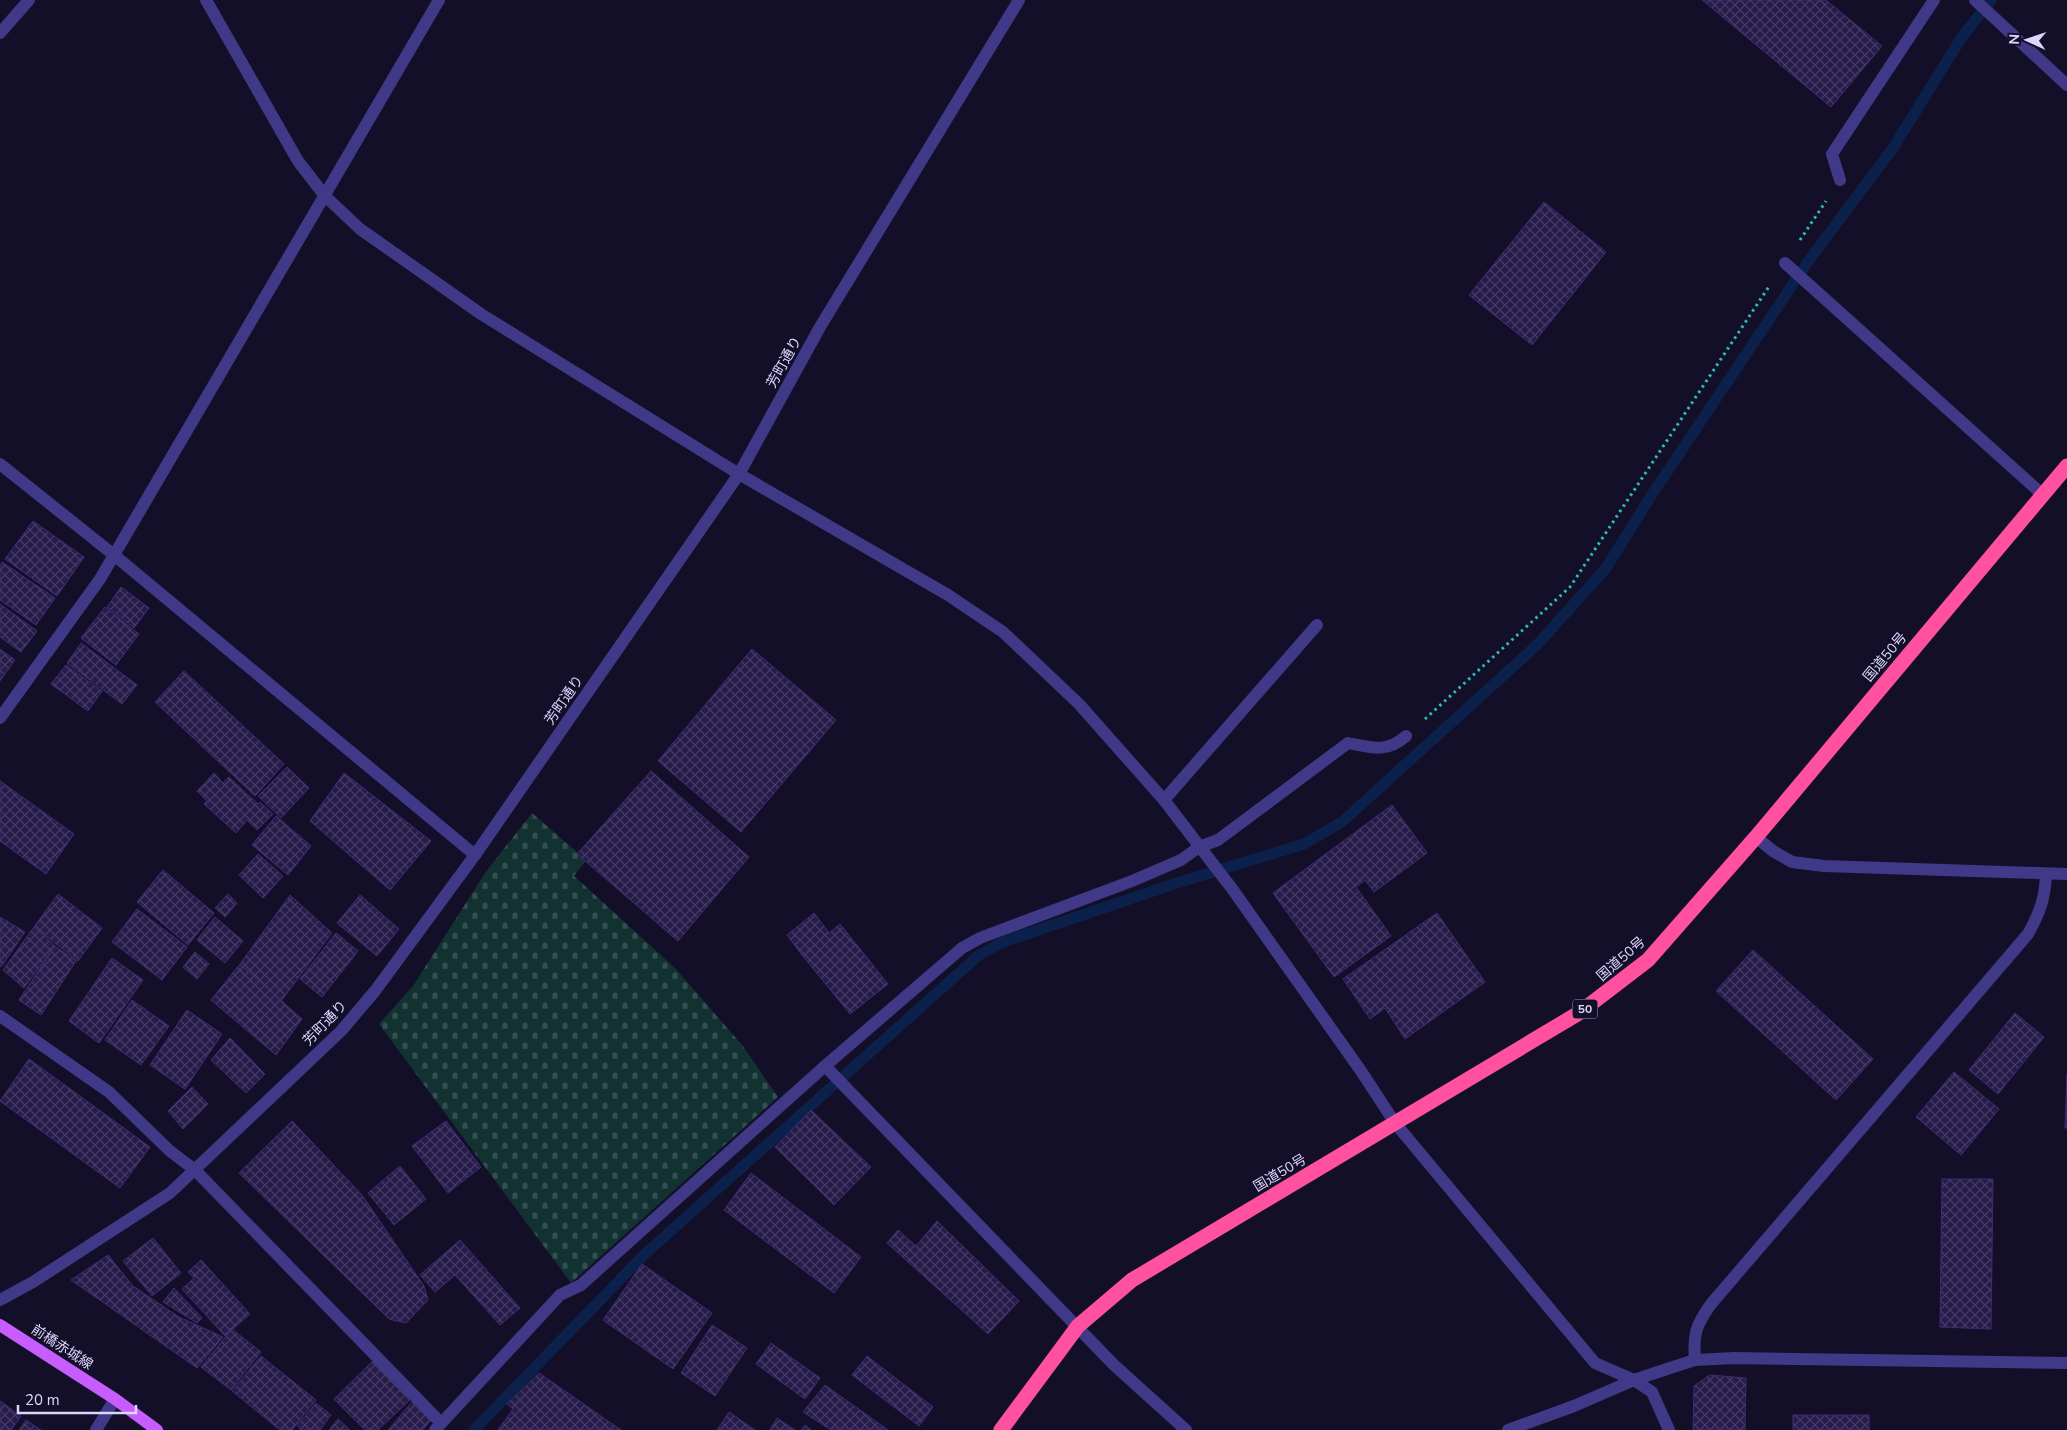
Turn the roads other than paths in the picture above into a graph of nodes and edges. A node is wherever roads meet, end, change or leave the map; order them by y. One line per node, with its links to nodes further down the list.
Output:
1 (30, 0): 7 (street)
2 (206, 0): 10 (street)
3 (439, 0): 10 (street)
4 (1019, 0): 14 (street, 芳町通り)
5 (1934, 0): 9 (street)
6 (1974, 0): 8 (street)
7 (0, 33)
8 (2067, 85)
9 (1840, 180)
10 (324, 196): 14 (street); 16 (street)
11 (1784, 263): 15 (street)
12 (0, 464): 16 (street)
13 (2067, 466): 15 (highway, 国道50号 / 50)
14 (739, 474): 20 (street); 23 (street, 芳町通り)
15 (2043, 495): 21 (highway, 国道50号 / 50)
16 (114, 556): 18 (street); 23 (street)
17 (1317, 625): 20 (street)
18 (0, 718)
19 (1406, 736): 22 (street)
20 (1164, 800): 22 (street)
21 (1756, 837): 24 (street); 28 (highway, 国道50号 / 50)
22 (1199, 847): 27 (street); 28 (street)
23 (475, 855): 29 (street, 芳町通り)
24 (2046, 874): 25 (street); 33 (street)
25 (2067, 874)
26 (0, 1016): 29 (street)
27 (826, 1068): 32 (street); 37 (street)
28 (1395, 1123): 32 (highway, 国道50号 / 50); 35 (street)
29 (195, 1170): 30 (street, 芳町通り); 37 (street)
30 (0, 1300)
31 (0, 1325): 36 (main road, 前橋赤城線)
32 (1078, 1326): 40 (highway, 国道50号 / 50); 41 (street)
33 (1695, 1360): 34 (street); 35 (street)
34 (2067, 1363)
35 (1634, 1380): 42 (street); 43 (street)
36 (116, 1399): 38 (street); 39 (main road, 前橋赤城線)
37 (438, 1426)
38 (96, 1430)
39 (157, 1430)
40 (1001, 1430)
41 (1186, 1430)
42 (1508, 1430)
43 (1669, 1430)

